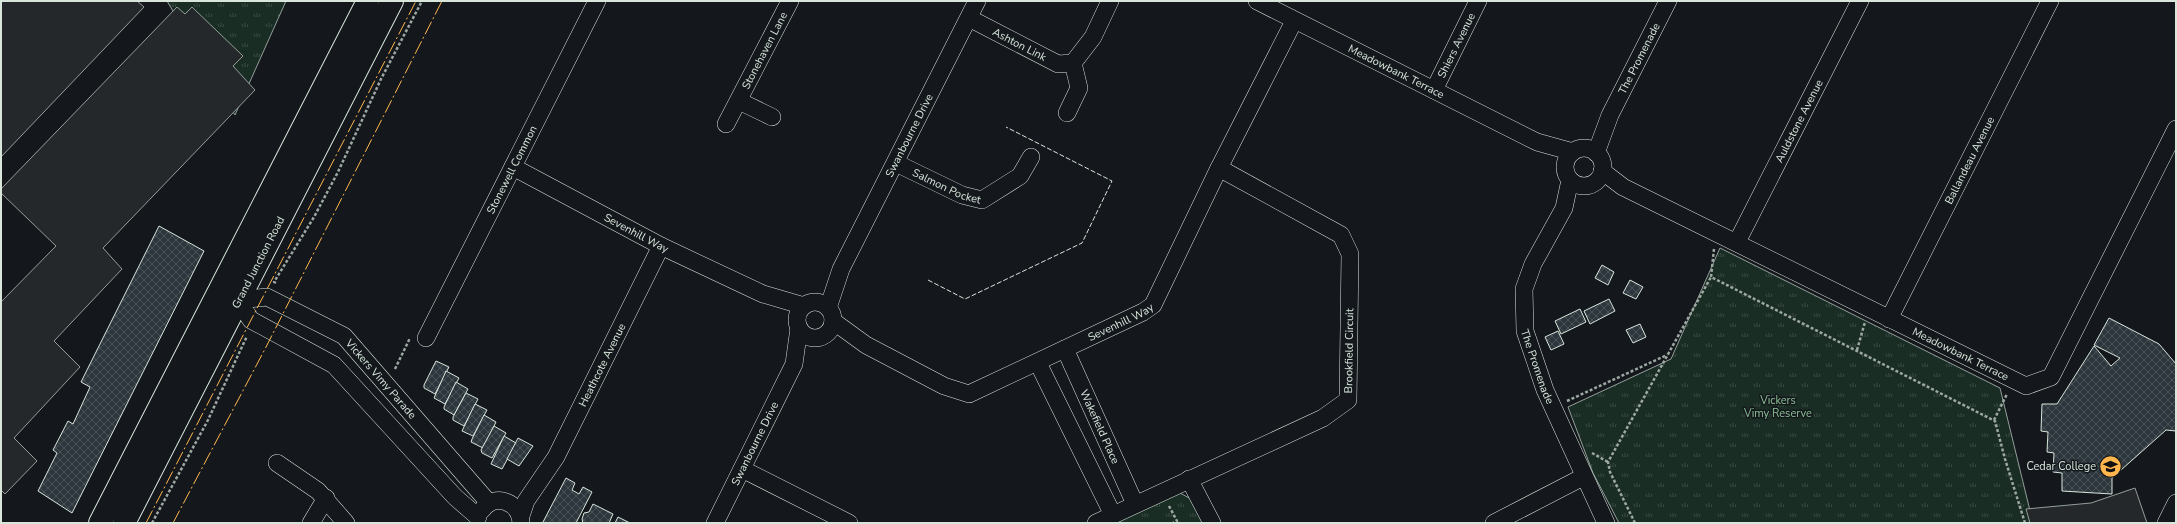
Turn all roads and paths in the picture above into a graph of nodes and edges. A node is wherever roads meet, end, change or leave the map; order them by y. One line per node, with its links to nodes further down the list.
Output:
1 (368, 1): 32 (highway, Grand Junction Road)
2 (392, 1): 33 (highway, Grand Junction Road)
3 (422, 1): 31 (path)
4 (597, 1): 24 (street, Stonewell Common)
5 (790, 1): 17 (street, Stonehaven Lane)
6 (977, 1): 13 (street, Swanbourne Drive)
7 (1110, 1): 15 (street)
8 (1257, 1): 14 (street, Meadowbank Terrace)
9 (1478, 1): 16 (street, Shiers Avenue)
10 (1668, 1): 25 (street, The Promenade)
11 (1860, 1): 27 (street, Auldstone Avenue)
12 (2050, 1): 36 (street, Ballandeau Avenue)
13 (968, 18): 15 (street, Ashton Link); 23 (street, Swanbourne Drive)
14 (1294, 21): 16 (street, Meadowbank Terrace); 26 (street, Sevenhill Way)
15 (1073, 63): 18 (street)
16 (1434, 90): 25 (street, Meadowbank Terrace)
17 (739, 101): 19 (street, Stonehaven Lane); 20 (street, Stonehaven Lane)
18 (1067, 113)
19 (772, 117)
20 (726, 124)
21 (2176, 129): 36 (street, Meadowbank Terrace)
22 (1031, 157): 23 (street, Salmon Pocket)
23 (896, 163): 35 (street, Swanbourne Drive)
24 (513, 167): 29 (street, Sevenhill Way); 38 (street, Stonewell Common)
25 (1584, 167): 27 (street, Meadowbank Terrace); 51 (street, The Promenade)
26 (1219, 168): 39 (street, Sevenhill Way); 52 (street, Brookfield Circuit)
27 (1737, 242): 36 (street, Meadowbank Terrace)
28 (1715, 245): 30 (path)
29 (661, 246): 35 (street, Sevenhill Way); 53 (street, Heathcote Avenue)
30 (1710, 277): 40 (path); 41 (path)
31 (280, 285)
32 (219, 290): 33 (highway); 61 (highway, Grand Junction Road)
33 (238, 300): 55 (street, Vickers Vimy Parade); 59 (street); 62 (highway, Grand Junction Road)
34 (1867, 316): 40 (path)
35 (815, 319): 43 (street, Sevenhill Way); 50 (street, Swanbourne Drive)
36 (1888, 319)
37 (250, 332): 63 (path)
38 (426, 338): 42 (path)
39 (1065, 349): 43 (street, Sevenhill Way); 57 (street, Wakefield Place)
40 (1857, 350): 46 (path)
41 (1667, 355): 45 (path); 48 (path)
42 (389, 363)
43 (1038, 363): 58 (street)
44 (2009, 390): 46 (path)
45 (1567, 401)
46 (1994, 420): 73 (path)
47 (1592, 454): 48 (path)
48 (1608, 462): 72 (path)
49 (277, 463): 54 (street)
50 (742, 469): 66 (street, Swanbourne Drive); 67 (street)
51 (1584, 477): 70 (street); 71 (street, The Promenade)
52 (1189, 479): 57 (street, Brookfield Circuit); 69 (street)
53 (538, 481): 55 (street, Heathcote Avenue); 60 (street, Heathcote Avenue)
54 (326, 498): 64 (street); 65 (street)
55 (496, 501): 59 (street); 60 (street, Vickers Vimy Parade)
56 (2176, 503): 74 (street)
57 (1135, 504): 58 (street, Brookfield Circuit)
58 (1113, 515): 68 (street, Brookfield Circuit)
59 (478, 520)
60 (521, 520)
61 (100, 523)
62 (124, 523)
63 (152, 523)
64 (311, 523)
65 (346, 523)
66 (715, 523)
67 (849, 523)
68 (1096, 523)
69 (1212, 523)
70 (1494, 523)
71 (1606, 523)
72 (1635, 523)
73 (2025, 523)
74 (2166, 523)

